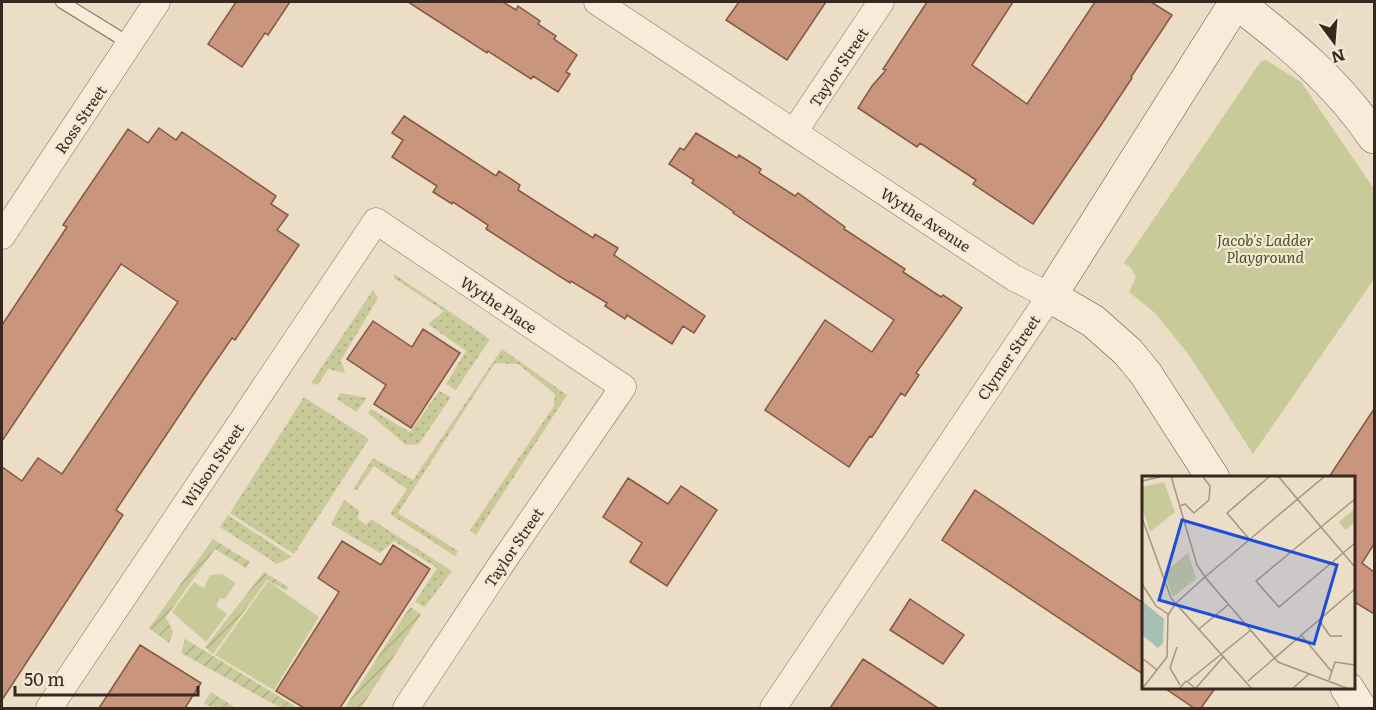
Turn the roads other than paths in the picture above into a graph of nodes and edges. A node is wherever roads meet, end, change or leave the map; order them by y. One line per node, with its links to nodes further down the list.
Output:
1 (62, 2): 6 (lane)
2 (158, 2): 6 (street, Ross Street)
3 (597, 2): 7 (street, Wythe Avenue)
4 (881, 2): 7 (street, Taylor Street)
5 (1236, 2): 8 (main road); 11 (main road, Clymer Street)
6 (130, 44): 9 (street, Ross Street)
7 (794, 132): 11 (street, Wythe Avenue)
8 (1374, 137)
9 (8, 220)
10 (376, 221): 12 (street, Wythe Place); 15 (street, Wilson Street)
11 (1050, 296): 13 (main road, Wythe Avenue); 17 (street, Clymer Street)
12 (623, 387): 16 (street, Taylor Street)
13 (1212, 476)
14 (1348, 689): 18 (main road)
15 (49, 708)
16 (406, 708)
17 (774, 708)
18 (1360, 708)

